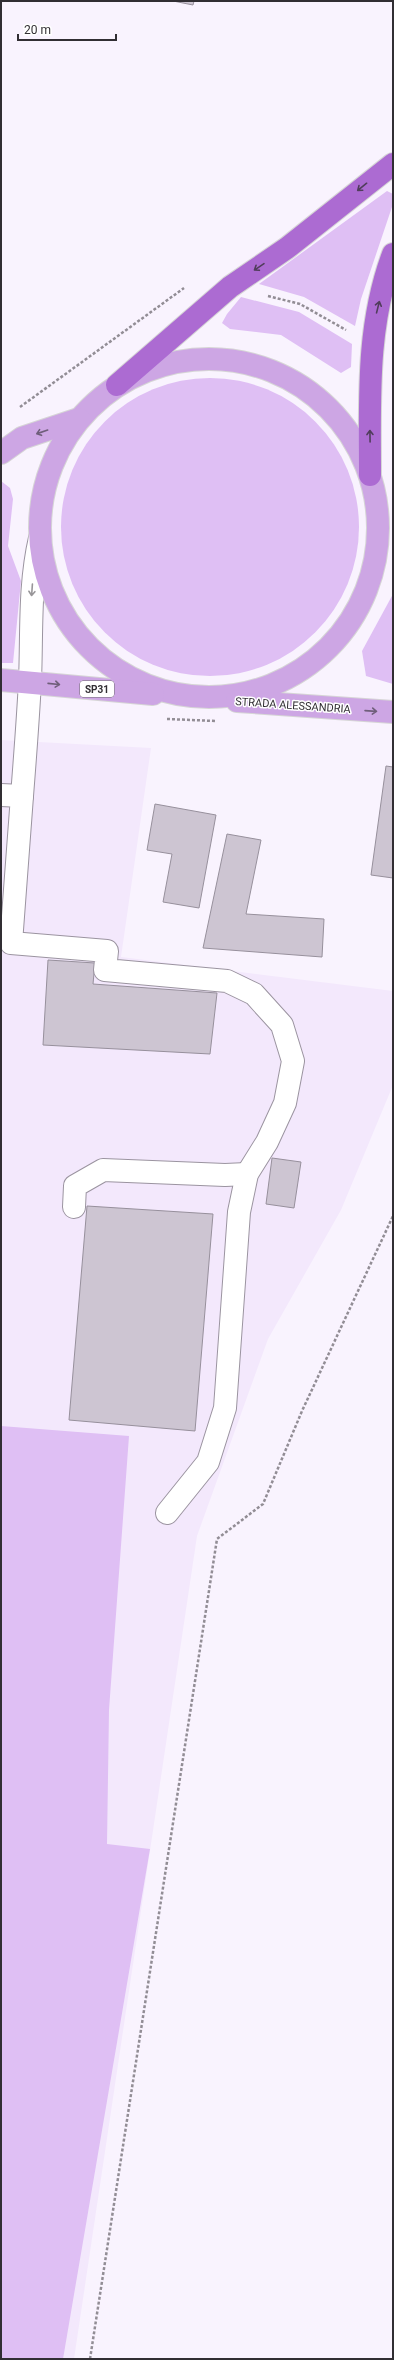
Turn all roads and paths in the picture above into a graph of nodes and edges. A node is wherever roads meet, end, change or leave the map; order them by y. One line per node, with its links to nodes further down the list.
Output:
1 (393, 164): 3 (highway, one-way to 3)
2 (393, 254): 6 (highway, one-way to 2)
3 (117, 385): 4 (main road); 6 (main road)
4 (79, 419): 5 (main road, one-way to 5); 8 (main road)
5 (1, 454)
6 (370, 475): 7 (main road); 11 (main road)
7 (393, 516)
8 (40, 538): 10 (lane, one-way to 10); 11 (main road)
9 (1, 680): 10 (main road, SP31)
10 (30, 682): 11 (main road, SP31, one-way to 11); 16 (lane)
11 (193, 698): 12 (main road, STRADA ALESSANDRIA, one-way to 12)
12 (393, 712)
13 (163, 718): 14 (path)
14 (218, 721)
15 (1, 795): 16 (lane)
16 (22, 796): 17 (lane)
17 (246, 1174): 18 (lane); 20 (lane)
18 (74, 1207)
19 (393, 1216): 21 (path)
20 (167, 1513)
21 (90, 2359)

